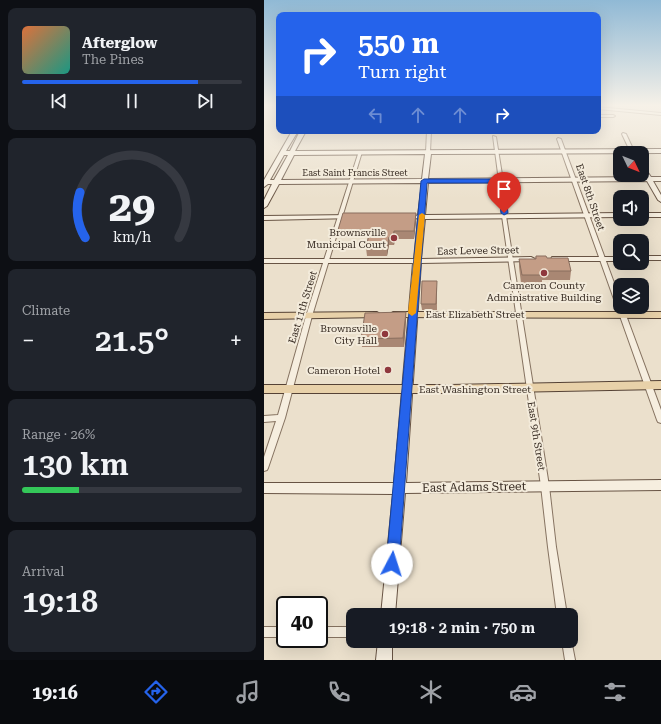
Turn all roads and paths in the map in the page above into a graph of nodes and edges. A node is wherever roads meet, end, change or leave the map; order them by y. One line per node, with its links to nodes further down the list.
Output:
1 (292, 137): 15 (street)
2 (300, 137): 16 (street)
3 (429, 137): 12 (street)
4 (494, 137): 13 (street, East 9th Street)
5 (625, 137): 7 (street)
6 (559, 139): 8 (street, East 8th Street)
7 (630, 146)
8 (564, 151): 13 (street); 14 (street); 22 (street, East 8th Street)
9 (649, 151): 10 (street)
10 (661, 151)
11 (360, 152): 12 (street); 16 (street); 24 (street, East 11th Street)
12 (428, 152): 13 (street); 20 (street)
13 (496, 152): 21 (street, East 9th Street)
14 (613, 152)
15 (282, 153): 16 (street); 25 (street)
16 (291, 153): 23 (street)
17 (649, 179): 18 (street, East Saint Francis Street); 26 (street)
18 (661, 179)
19 (613, 180): 22 (street, East Saint Francis Street)
20 (424, 181): 21 (street, East Saint Francis Street); 24 (street, East Saint Francis Street); 36 (street)
21 (501, 181): 22 (street, East Saint Francis Street); 30 (street, East 9th Street)
22 (574, 181): 31 (street, East 8th Street)
23 (276, 182): 24 (street, East Saint Francis Street); 25 (street, East Saint Francis Street); 27 (street)
24 (351, 182): 33 (street, East 11th Street)
25 (265, 184)
26 (661, 200)
27 (264, 206)
28 (649, 215): 29 (street)
29 (661, 215)
30 (504, 216): 31 (street); 36 (street); 40 (street, East 9th Street)
31 (586, 216): 32 (street); 41 (street, East 8th Street)
32 (613, 216)
33 (340, 217): 34 (street); 37 (street); 44 (street, East 11th Street)
34 (359, 217)
35 (411, 217): 36 (street)
36 (422, 217): 45 (street)
37 (264, 218)
38 (649, 258): 39 (street)
39 (661, 258)
40 (512, 259): 41 (street, East Levee Street); 45 (street, East Levee Street); 46 (street, East 9th Street)
41 (602, 259): 42 (street, East Levee Street); 48 (street, East 8th Street)
42 (613, 259)
43 (264, 261): 44 (street, East Levee Street)
44 (326, 261): 45 (street, East Levee Street); 51 (street, East 11th Street)
45 (418, 261): 47 (street)
46 (519, 314): 47 (main road, East Elizabeth Street); 48 (main road, East Elizabeth Street); 54 (street, East 9th Street)
47 (412, 315): 51 (main road, East Elizabeth Street); 56 (street)
48 (622, 315): 49 (main road, East Elizabeth Street); 52 (street, East 8th Street)
49 (661, 315)
50 (264, 316): 51 (main road, East Elizabeth Street)
51 (309, 316): 55 (street, East 11th Street)
52 (648, 386): 53 (main road, East Washington Street); 54 (main road, East Washington Street); 60 (street, East 8th Street)
53 (661, 386)
54 (530, 388): 56 (main road, East Washington Street); 64 (street, East 9th Street)
55 (288, 389): 56 (main road, East Washington Street); 57 (main road, East Washington Street); 59 (street, East 11th Street)
56 (407, 389): 66 (street)
57 (264, 390)
58 (264, 418): 59 (street)
59 (281, 418): 61 (street, East 11th Street)
60 (661, 420)
61 (266, 454): 62 (street, East 11th Street)
62 (264, 468)
63 (661, 485): 64 (street, East Adams Street)
64 (545, 486): 66 (street, East Adams Street); 68 (street, East 9th Street)
65 (264, 488): 66 (street, East Adams Street)
66 (399, 489): 67 (street)
67 (389, 608)
68 (561, 608)
69 (264, 632): 70 (street)
70 (276, 632)
71 (328, 632): 72 (street)
72 (346, 632)
73 (385, 648): 75 (street)
74 (568, 648): 76 (street)
75 (384, 660)
76 (570, 660)

